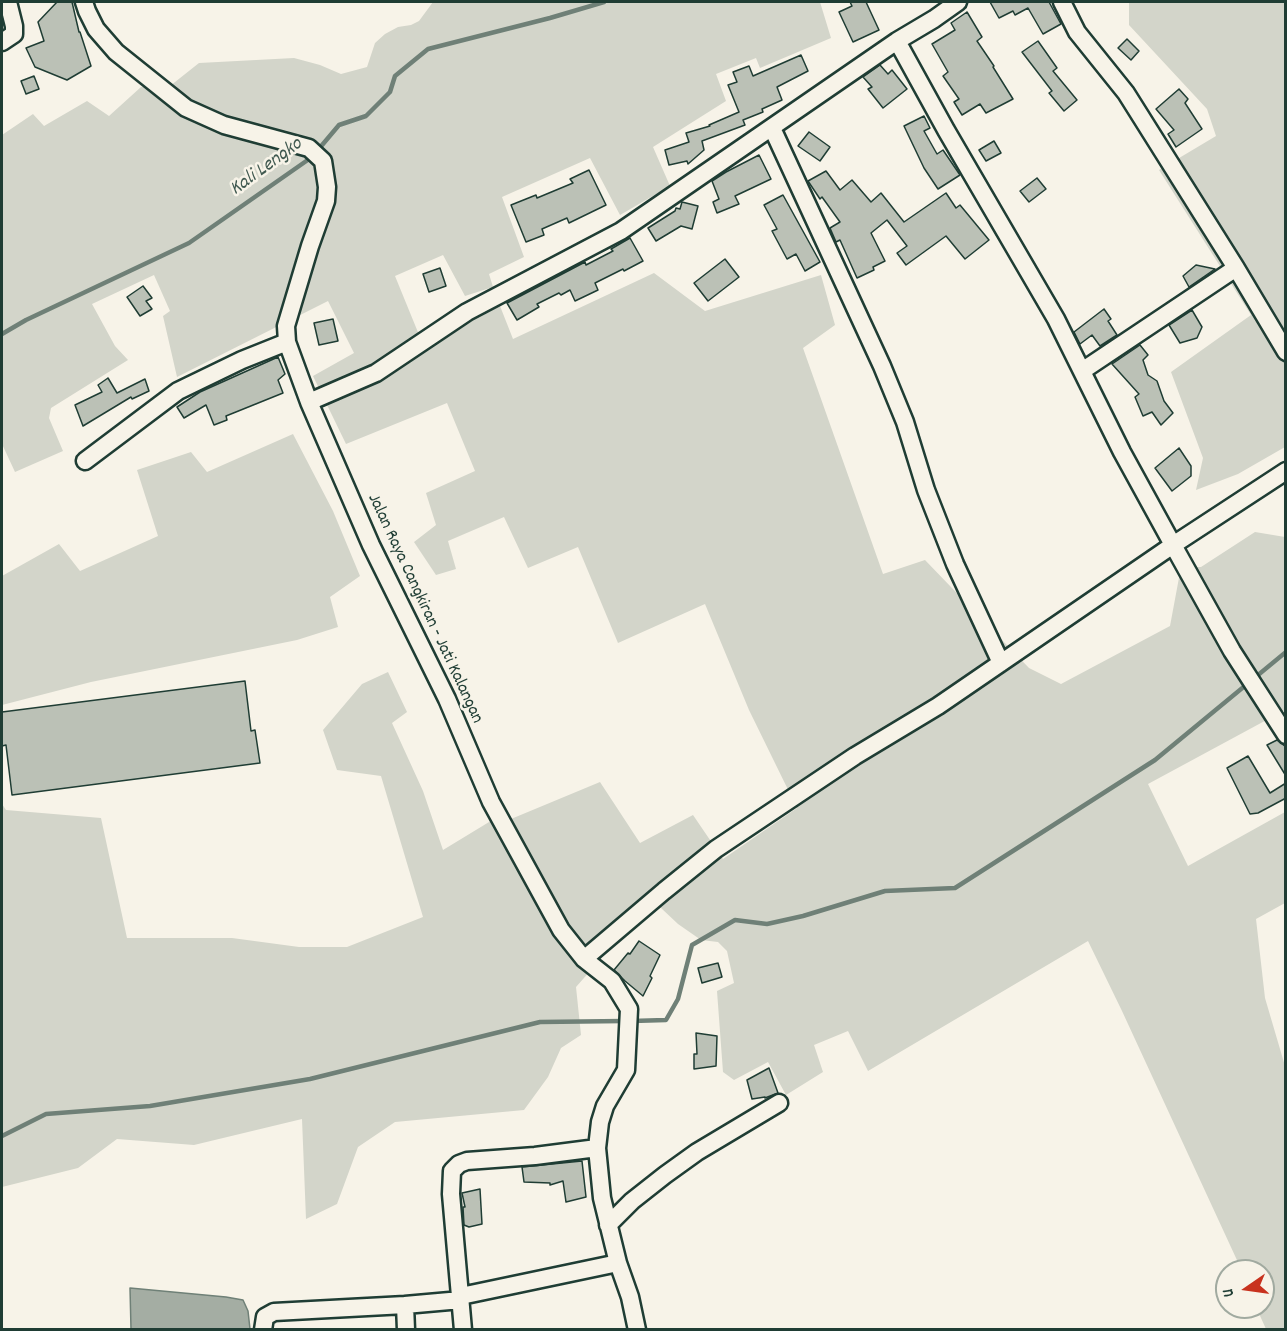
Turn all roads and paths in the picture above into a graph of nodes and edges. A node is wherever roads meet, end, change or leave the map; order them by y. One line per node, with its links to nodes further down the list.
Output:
1 (8, 2): 6 (street)
2 (84, 2): 9 (street, Jalan Raya Cangkiran - Jati Kalangan)
3 (958, 2): 5 (street)
4 (1062, 2): 8 (street)
5 (897, 41): 7 (street); 11 (street)
6 (2, 42)
7 (772, 128): 12 (street); 16 (street)
8 (1236, 268): 10 (street); 11 (street)
9 (287, 342): 12 (street, Jalan Raya Cangkiran - Jati Kalangan); 13 (street)
10 (1286, 352)
11 (1082, 371): 15 (street)
12 (309, 402): 18 (street, Jalan Raya Cangkiran - Jati Kalangan)
13 (85, 461)
14 (1286, 471): 15 (street)
15 (1173, 545): 16 (street); 17 (street)
16 (1001, 663): 18 (street)
17 (1286, 735)
18 (584, 959): 20 (street, Jalan Raya Cangkiran - Jati Kalangan)
19 (779, 1102): 21 (street)
20 (597, 1148): 21 (street, Jalan Raya Cangkiran - Jati Kalangan); 23 (street)
21 (608, 1225): 22 (street, Jalan Raya Cangkiran - Jati Kalangan)
22 (618, 1263): 23 (street); 28 (street, Jalan Raya Cangkiran - Jati Kalangan)
23 (461, 1298): 24 (street); 27 (street)
24 (405, 1305): 25 (street); 26 (street)
25 (263, 1329)
26 (406, 1329)
27 (463, 1329)
28 (638, 1329)

